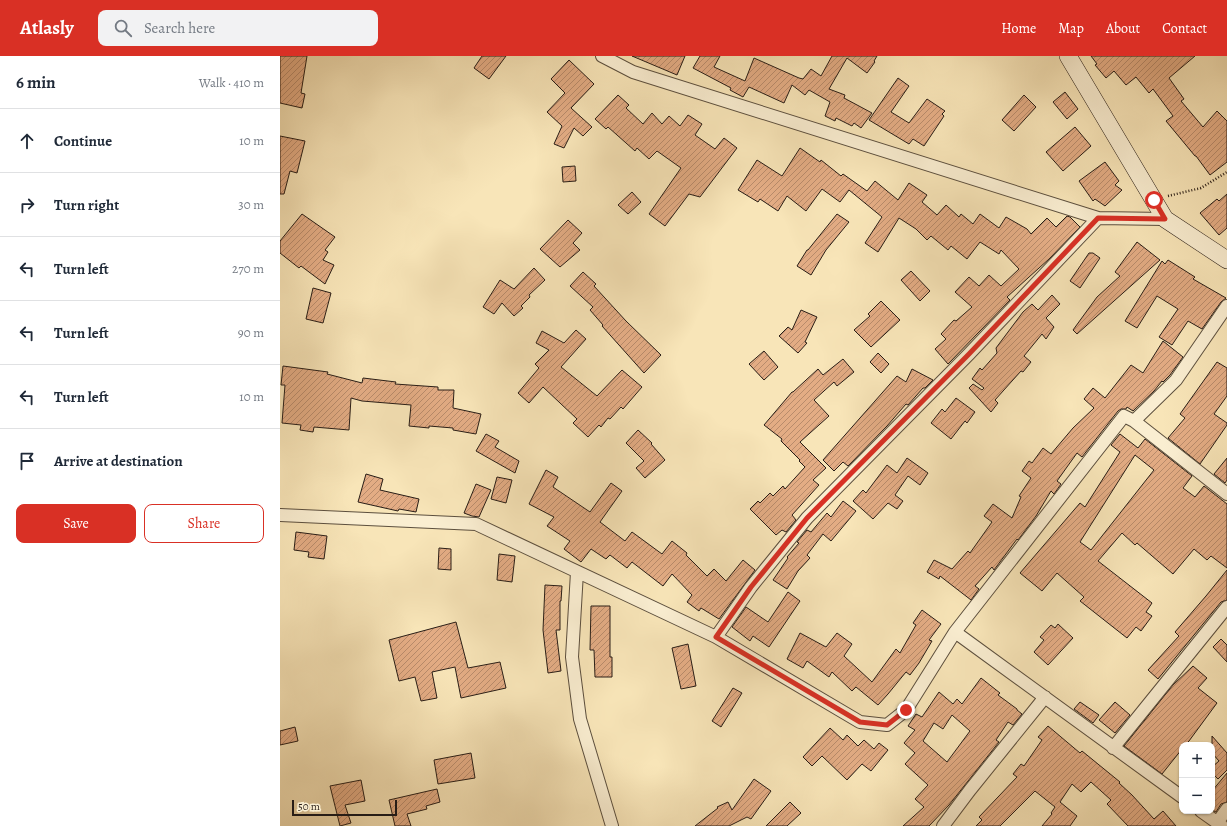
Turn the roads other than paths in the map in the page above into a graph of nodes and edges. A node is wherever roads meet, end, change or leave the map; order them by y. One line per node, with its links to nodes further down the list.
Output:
1 (602, 56): 3 (street)
2 (1068, 56): 4 (main road)
3 (1098, 218): 4 (street); 13 (street)
4 (1165, 219): 5 (main road)
5 (1227, 260)
6 (1227, 306): 7 (street)
7 (1134, 421): 8 (street); 12 (street)
8 (1227, 494)
9 (280, 514): 10 (street)
10 (577, 572): 13 (street); 20 (street)
11 (1227, 607): 15 (street)
12 (954, 632): 13 (street); 14 (street)
13 (716, 637)
14 (1045, 697): 15 (street); 21 (street)
15 (1113, 748): 16 (street)
16 (1179, 795)
17 (1227, 809): 19 (street)
18 (1205, 814): 19 (street)
19 (1220, 824)
20 (612, 826)
21 (943, 826)

